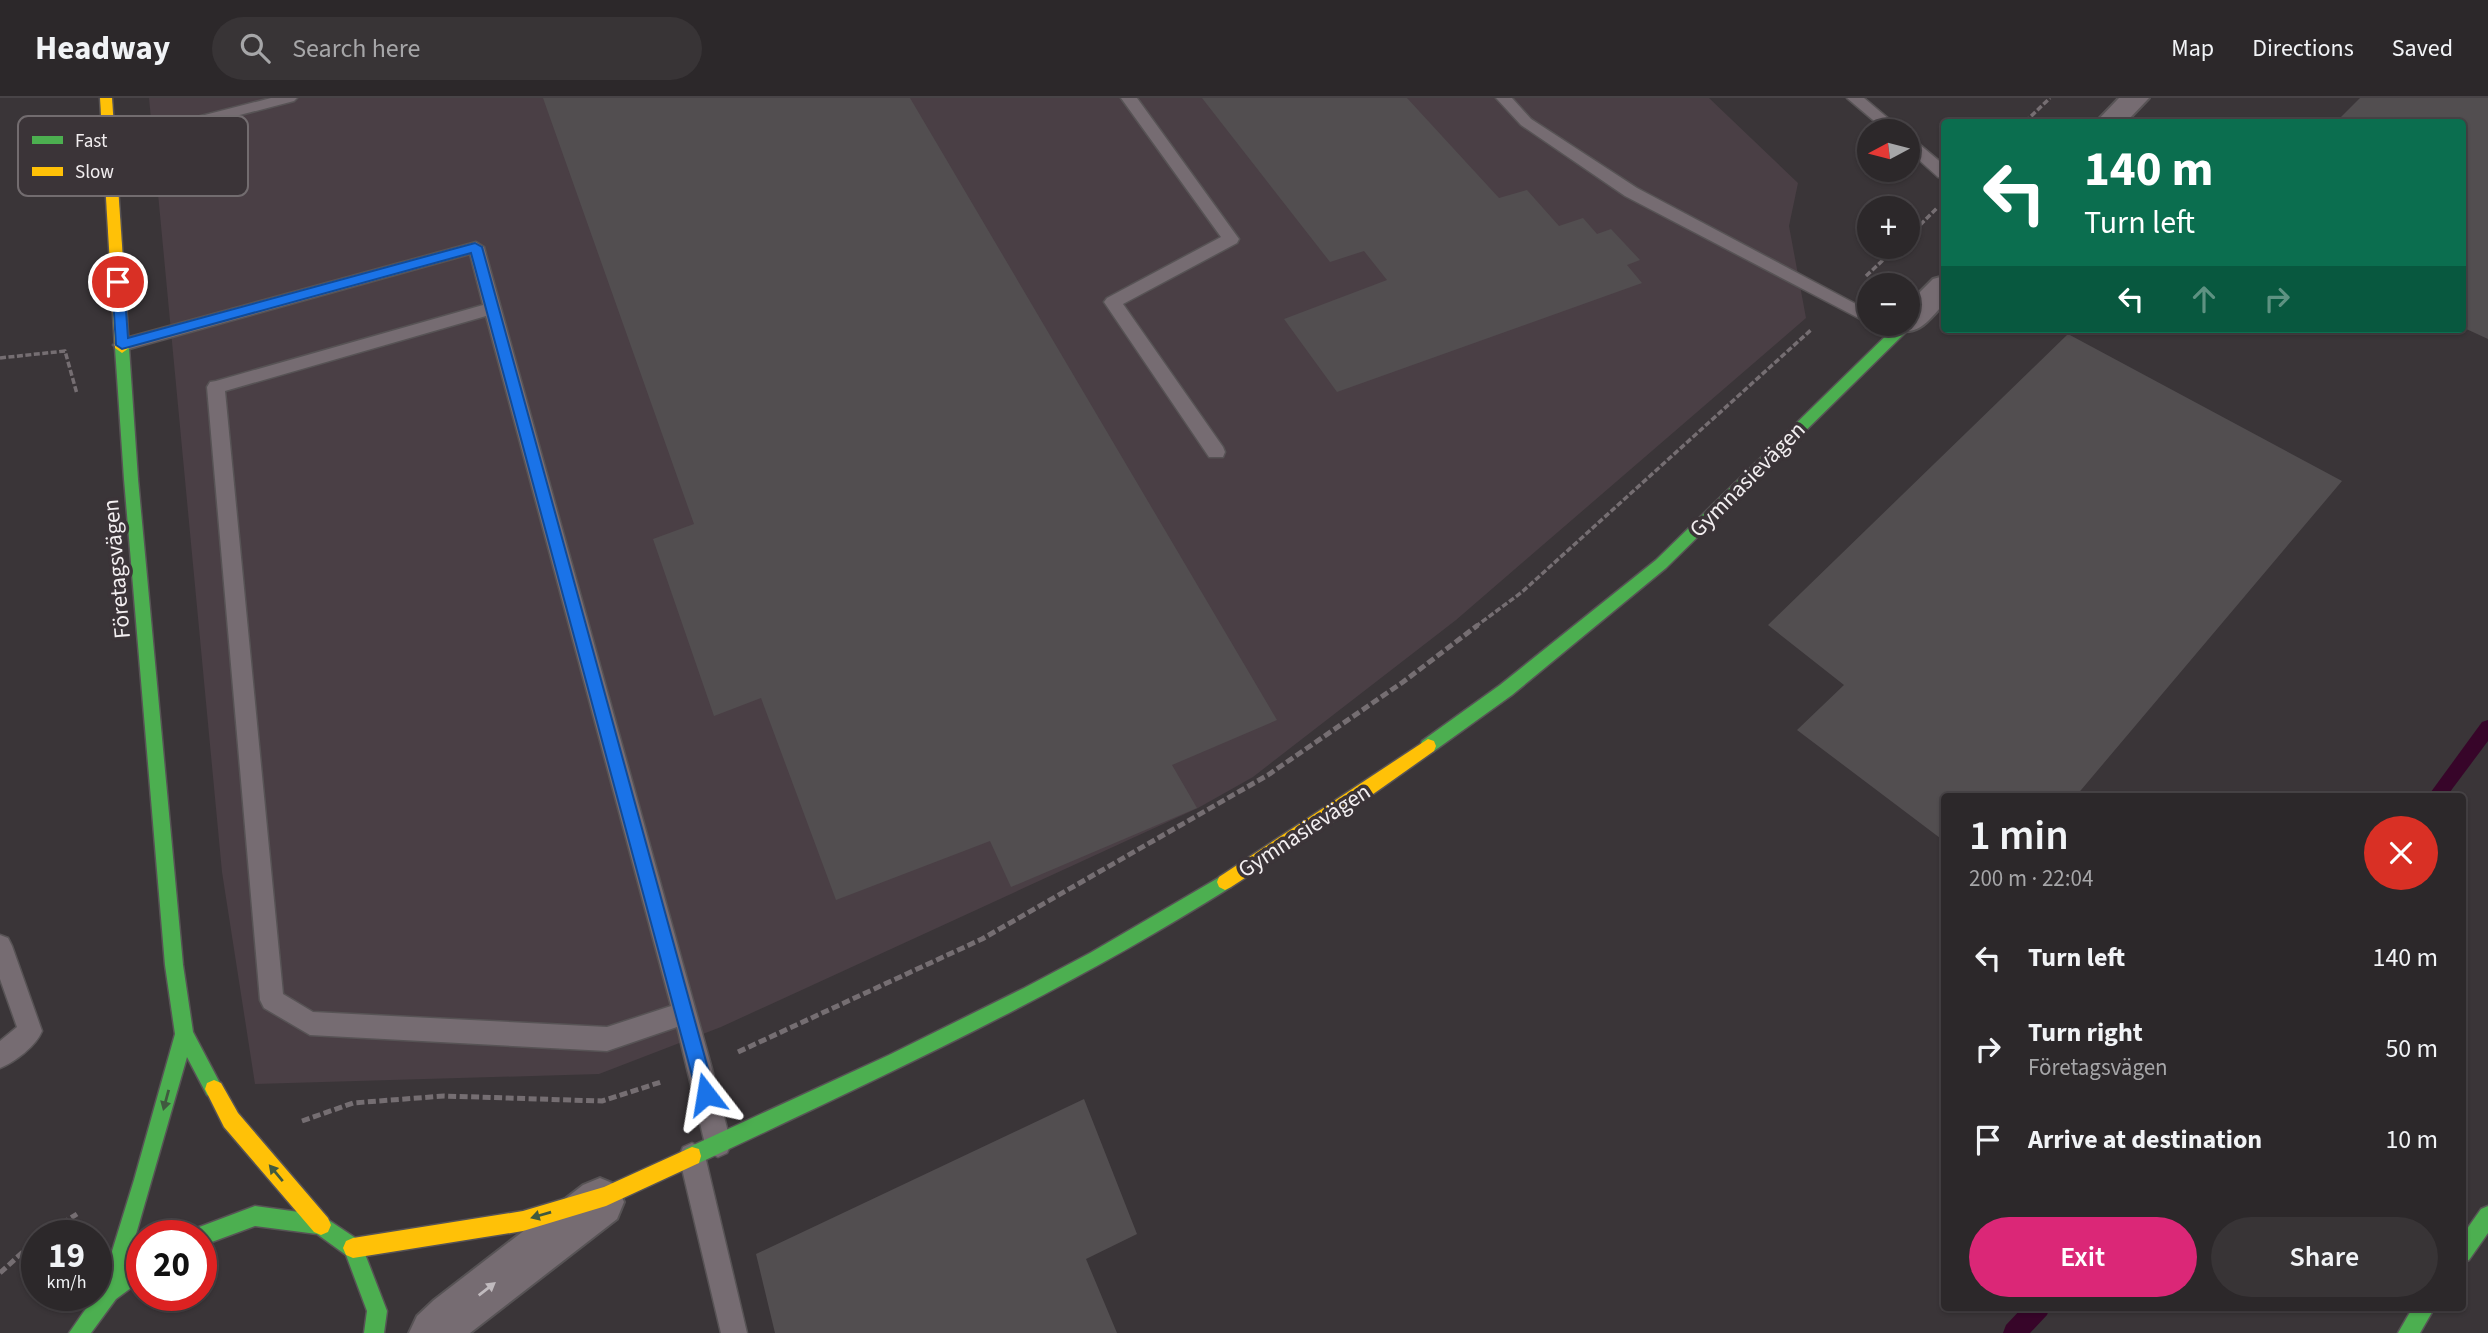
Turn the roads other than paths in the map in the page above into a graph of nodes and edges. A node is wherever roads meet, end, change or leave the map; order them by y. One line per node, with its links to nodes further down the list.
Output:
1 (106, 98): 7 (main road, Företagsvägen)
2 (289, 98): 8 (lane)
3 (1129, 98): 20 (lane)
4 (1504, 98): 17 (lane)
5 (1855, 98): 9 (lane)
6 (2135, 98): 10 (street)
7 (107, 116)
8 (219, 116)
9 (1880, 119)
10 (2113, 119)
11 (1920, 152): 12 (lane)
12 (1941, 170)
13 (112, 196): 19 (main road, Företagsvägen)
14 (1941, 289): 16 (street, Gymnasievägen)
15 (492, 308): 19 (lane); 22 (lane); 22 (lane)
16 (1920, 309)
17 (1857, 312)
18 (1893, 336): 25 (main road, Gymnasievägen)
19 (122, 345): 23 (main road, Företagsvägen)
20 (1216, 452)
21 (0, 946): 24 (lane)
22 (685, 1013): 25 (lane)
23 (184, 1034): 29 (main road, Företagsvägen, one-way to 23); 33 (main road, Företagsvägen, one-way to 33)
24 (0, 1056)
25 (718, 1144): 26 (main road, Gymnasievägen)
26 (692, 1156): 27 (main road, Gymnasievägen); 39 (lane)
27 (606, 1196): 32 (main road, Gymnasievägen, one-way to 32); 38 (street, one-way to 27)
28 (2488, 1216): 31 (main road)
29 (321, 1225): 30 (main road); 32 (main road)
30 (217, 1230)
31 (2466, 1247)
32 (353, 1248): 37 (main road)
33 (112, 1282)
34 (95, 1311): 36 (main road)
35 (2422, 1311): 40 (main road)
36 (79, 1333)
37 (374, 1333)
38 (434, 1333)
39 (734, 1333)
40 (2408, 1333)

